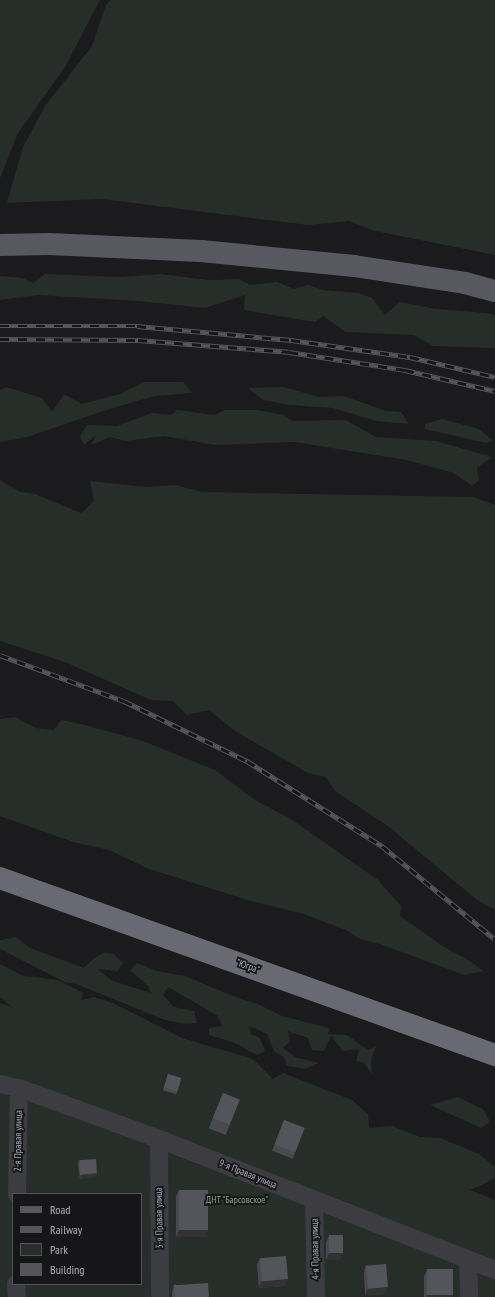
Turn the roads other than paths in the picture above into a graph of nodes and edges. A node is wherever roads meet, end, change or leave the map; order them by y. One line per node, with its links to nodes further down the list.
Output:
1 (0, 245): 2 (main road)
2 (495, 291)
3 (0, 878): 4 (highway, "Югра")
4 (495, 1055)
5 (0, 1084): 6 (street, 9-я Правая улица)
6 (19, 1088): 7 (street, 9-я Правая улица); 8 (street, 2-я Правая улица)
7 (159, 1138): 9 (street, 9-я Правая улица); 14 (street, 3-я Правая улица)
8 (17, 1193)
9 (314, 1200): 10 (street, 9-я Правая улица); 15 (street, 4-я Правая улица)
10 (468, 1260): 11 (street, 9-я Правая улица); 16 (street)
11 (495, 1270)
12 (16, 1285): 13 (street)
13 (17, 1297)
14 (160, 1297)
15 (316, 1297)
16 (469, 1297)

